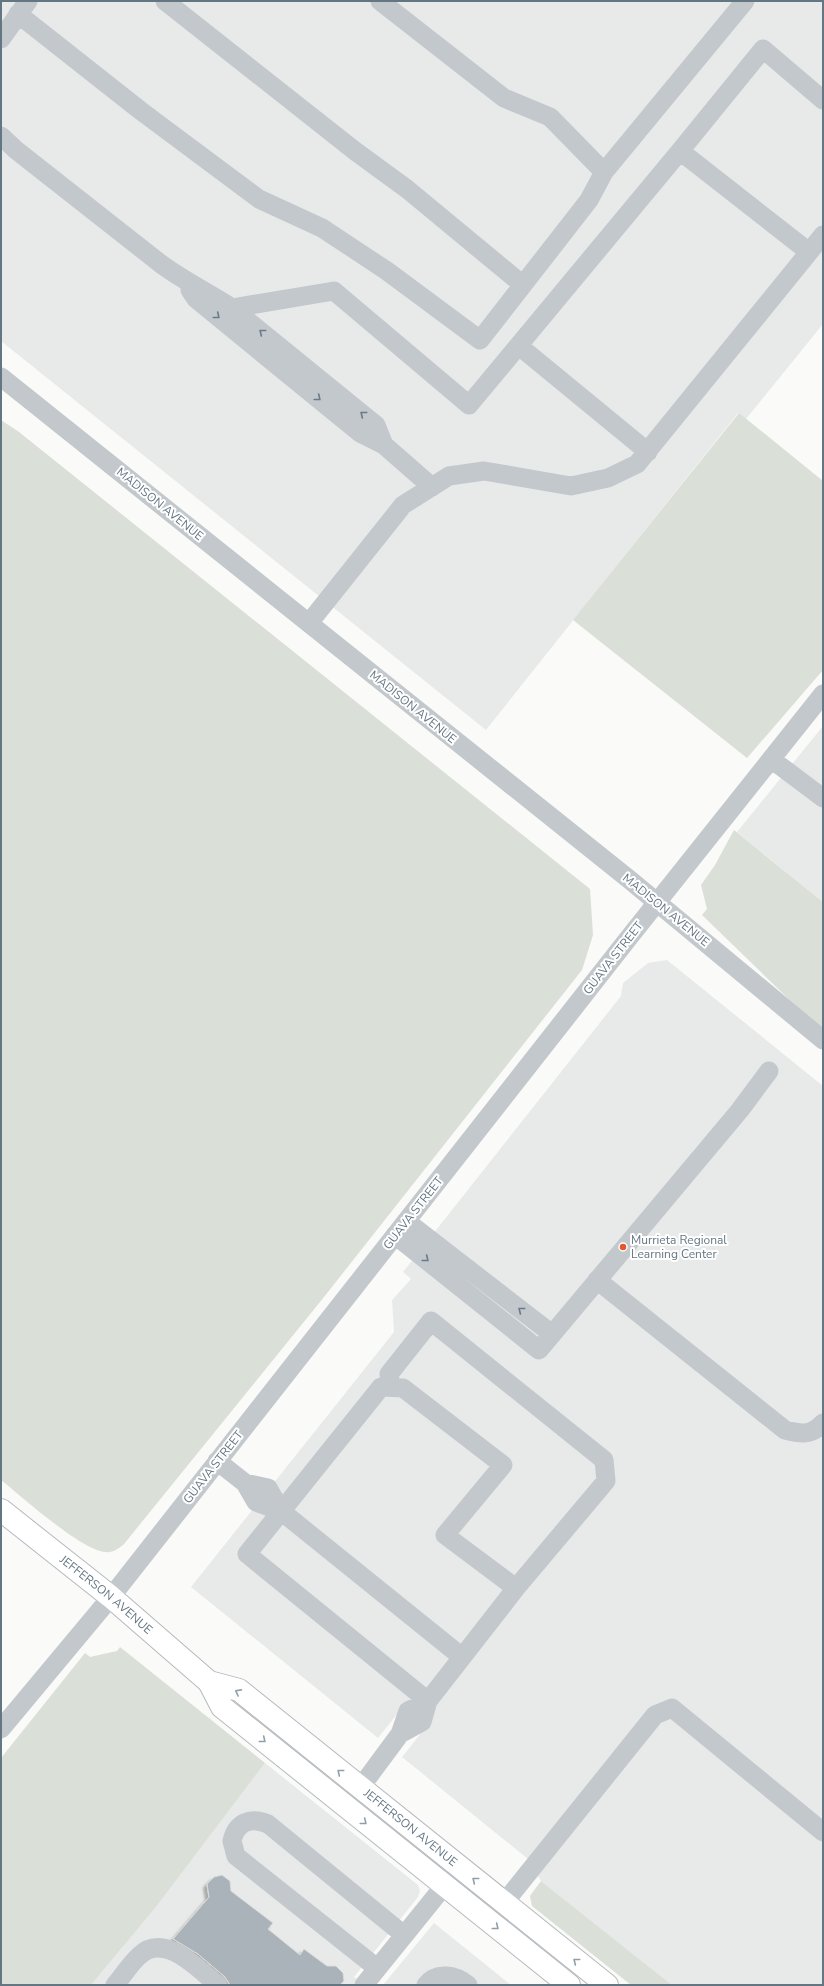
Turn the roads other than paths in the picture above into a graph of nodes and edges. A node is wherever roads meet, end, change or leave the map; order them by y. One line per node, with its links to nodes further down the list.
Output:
1 (165, 1): 13 (street)
2 (745, 1): 9 (street)
3 (384, 2): 9 (street)
4 (23, 7): 5 (street); 13 (street)
5 (1, 39)
6 (823, 100): 8 (street)
7 (2, 139): 12 (street)
8 (680, 152): 11 (street); 15 (street)
9 (604, 172): 13 (street)
10 (823, 235): 11 (street)
11 (809, 252): 18 (street)
12 (180, 278): 14 (street); 17 (street, one-way to 17)
13 (523, 285)
14 (232, 308): 15 (street); 17 (street, one-way to 14)
15 (519, 346): 18 (street)
16 (1, 377): 20 (street, MADISON AVENUE)
17 (384, 445): 19 (street)
18 (648, 452): 19 (street)
19 (432, 487): 20 (street)
20 (309, 623): 24 (street, MADISON AVENUE)
21 (822, 696): 22 (street, GUAVA STREET)
22 (771, 759): 23 (street); 24 (street, GUAVA STREET)
23 (823, 798)
24 (657, 902): 25 (street, MADISON AVENUE); 27 (street, GUAVA STREET)
25 (823, 1040)
26 (769, 1071): 28 (street)
27 (401, 1228): 29 (street, one-way to 27); 29 (street, one-way to 29); 32 (street, GUAVA STREET)
28 (597, 1280): 29 (street); 31 (street)
29 (552, 1334)
30 (391, 1387): 34 (street); 35 (street); 35 (street)
31 (823, 1423)
32 (217, 1461): 34 (street); 36 (street, GUAVA STREET)
33 (1, 1510): 36 (main road, JEFFERSON AVENUE)
34 (281, 1511): 37 (street); 39 (street)
35 (516, 1588): 37 (street)
36 (111, 1597): 38 (main road, JEFFERSON AVENUE); 40 (street, GUAVA STREET)
37 (462, 1658): 39 (street)
38 (209, 1682): 41 (main road, JEFFERSON AVENUE, one-way to 38); 43 (main road, JEFFERSON AVENUE, one-way to 43)
39 (428, 1701): 41 (street)
40 (1, 1729)
41 (360, 1788): 44 (main road, JEFFERSON AVENUE, one-way to 41)
42 (823, 1832): 44 (street)
43 (444, 1886): 45 (street); 52 (main road, JEFFERSON AVENUE, one-way to 52)
44 (504, 1903): 53 (main road, JEFFERSON AVENUE, one-way to 44)
45 (404, 1935): 46 (street); 46 (street)
46 (377, 1968): 49 (street)
47 (115, 1985): 48 (street)
48 (218, 1985)
49 (364, 1985)
50 (426, 1985): 51 (street)
51 (468, 1985)
52 (569, 1985)
53 (607, 1985)

